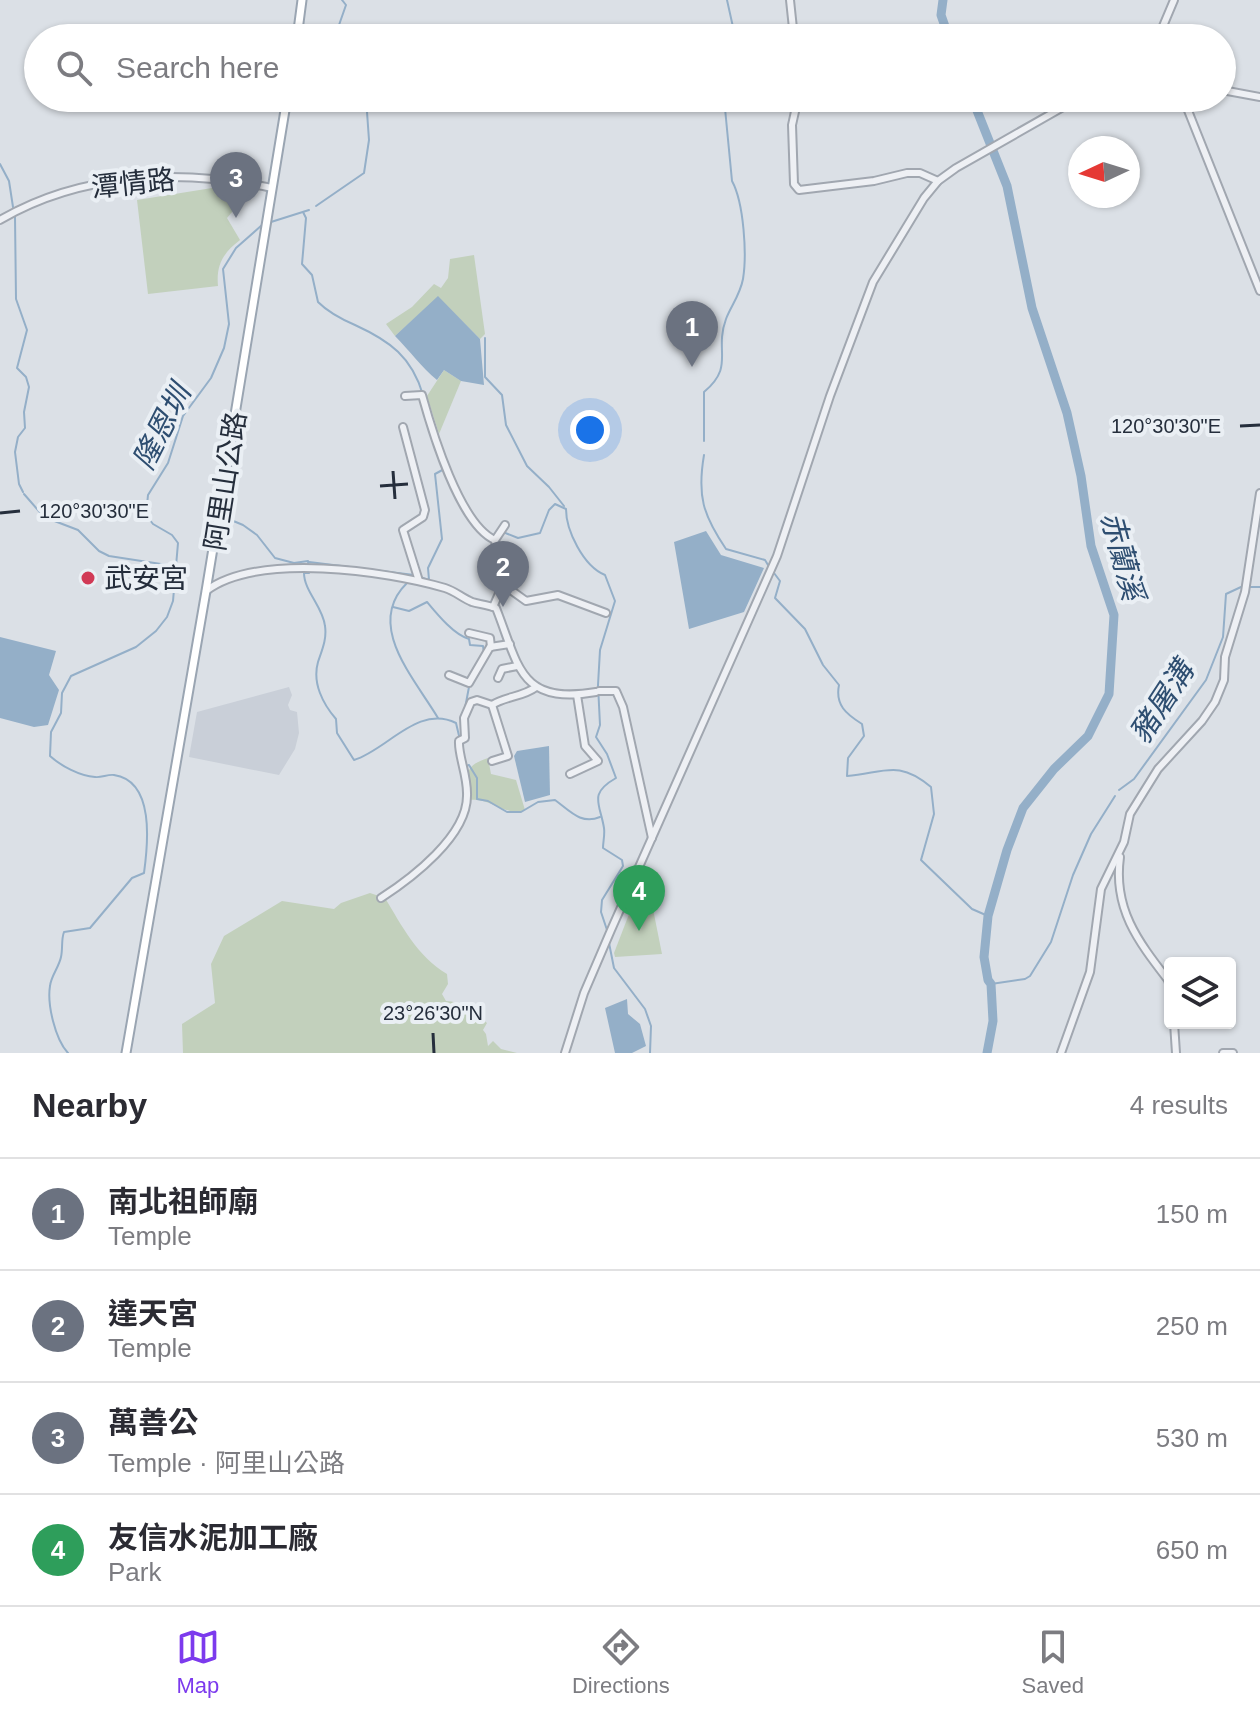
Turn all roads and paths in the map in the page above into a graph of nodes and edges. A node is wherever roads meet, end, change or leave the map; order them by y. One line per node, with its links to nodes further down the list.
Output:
1 (302, 0): 4 (main road)
2 (790, 0): 5 (street)
3 (1174, 0): 6 (street)
4 (299, 24)
5 (793, 24)
6 (1164, 24)
7 (1236, 93): 8 (street)
8 (1260, 97)
9 (285, 112): 14 (main road, 阿里山公路)
10 (795, 112): 13 (street)
11 (1055, 112): 13 (street)
12 (1189, 112): 16 (street)
13 (938, 181): 38 (street)
14 (272, 188): 15 (street, 潭情路); 24 (main road, 阿里山公路)
15 (0, 220)
16 (1260, 291)
17 (405, 396): 21 (street)
18 (403, 427): 22 (street)
19 (1260, 493): 39 (street)
20 (505, 525): 21 (street)
21 (495, 540): 23 (street)
22 (419, 581): 24 (street); 25 (street)
23 (501, 589): 25 (street); 26 (street)
24 (206, 591): 43 (main road, 阿里山公路)
25 (493, 607): 28 (street)
26 (606, 613)
27 (469, 633): 29 (street)
28 (510, 644): 29 (street); 30 (street)
29 (491, 647): 31 (street)
30 (517, 666): 32 (street); 33 (street)
31 (449, 675)
32 (498, 678)
33 (536, 687): 34 (street); 35 (street)
34 (577, 695): 37 (street); 38 (street)
35 (492, 705): 36 (street); 40 (street)
36 (492, 761)
37 (570, 774)
38 (652, 838): 44 (street)
39 (1119, 853): 41 (street); 45 (street)
40 (381, 898)
41 (1164, 975)
42 (1174, 1029): 46 (street)
43 (126, 1053)
44 (565, 1053)
45 (1061, 1053)
46 (1176, 1053)
47 (1223, 1053): 48 (street)
48 (1233, 1053)

